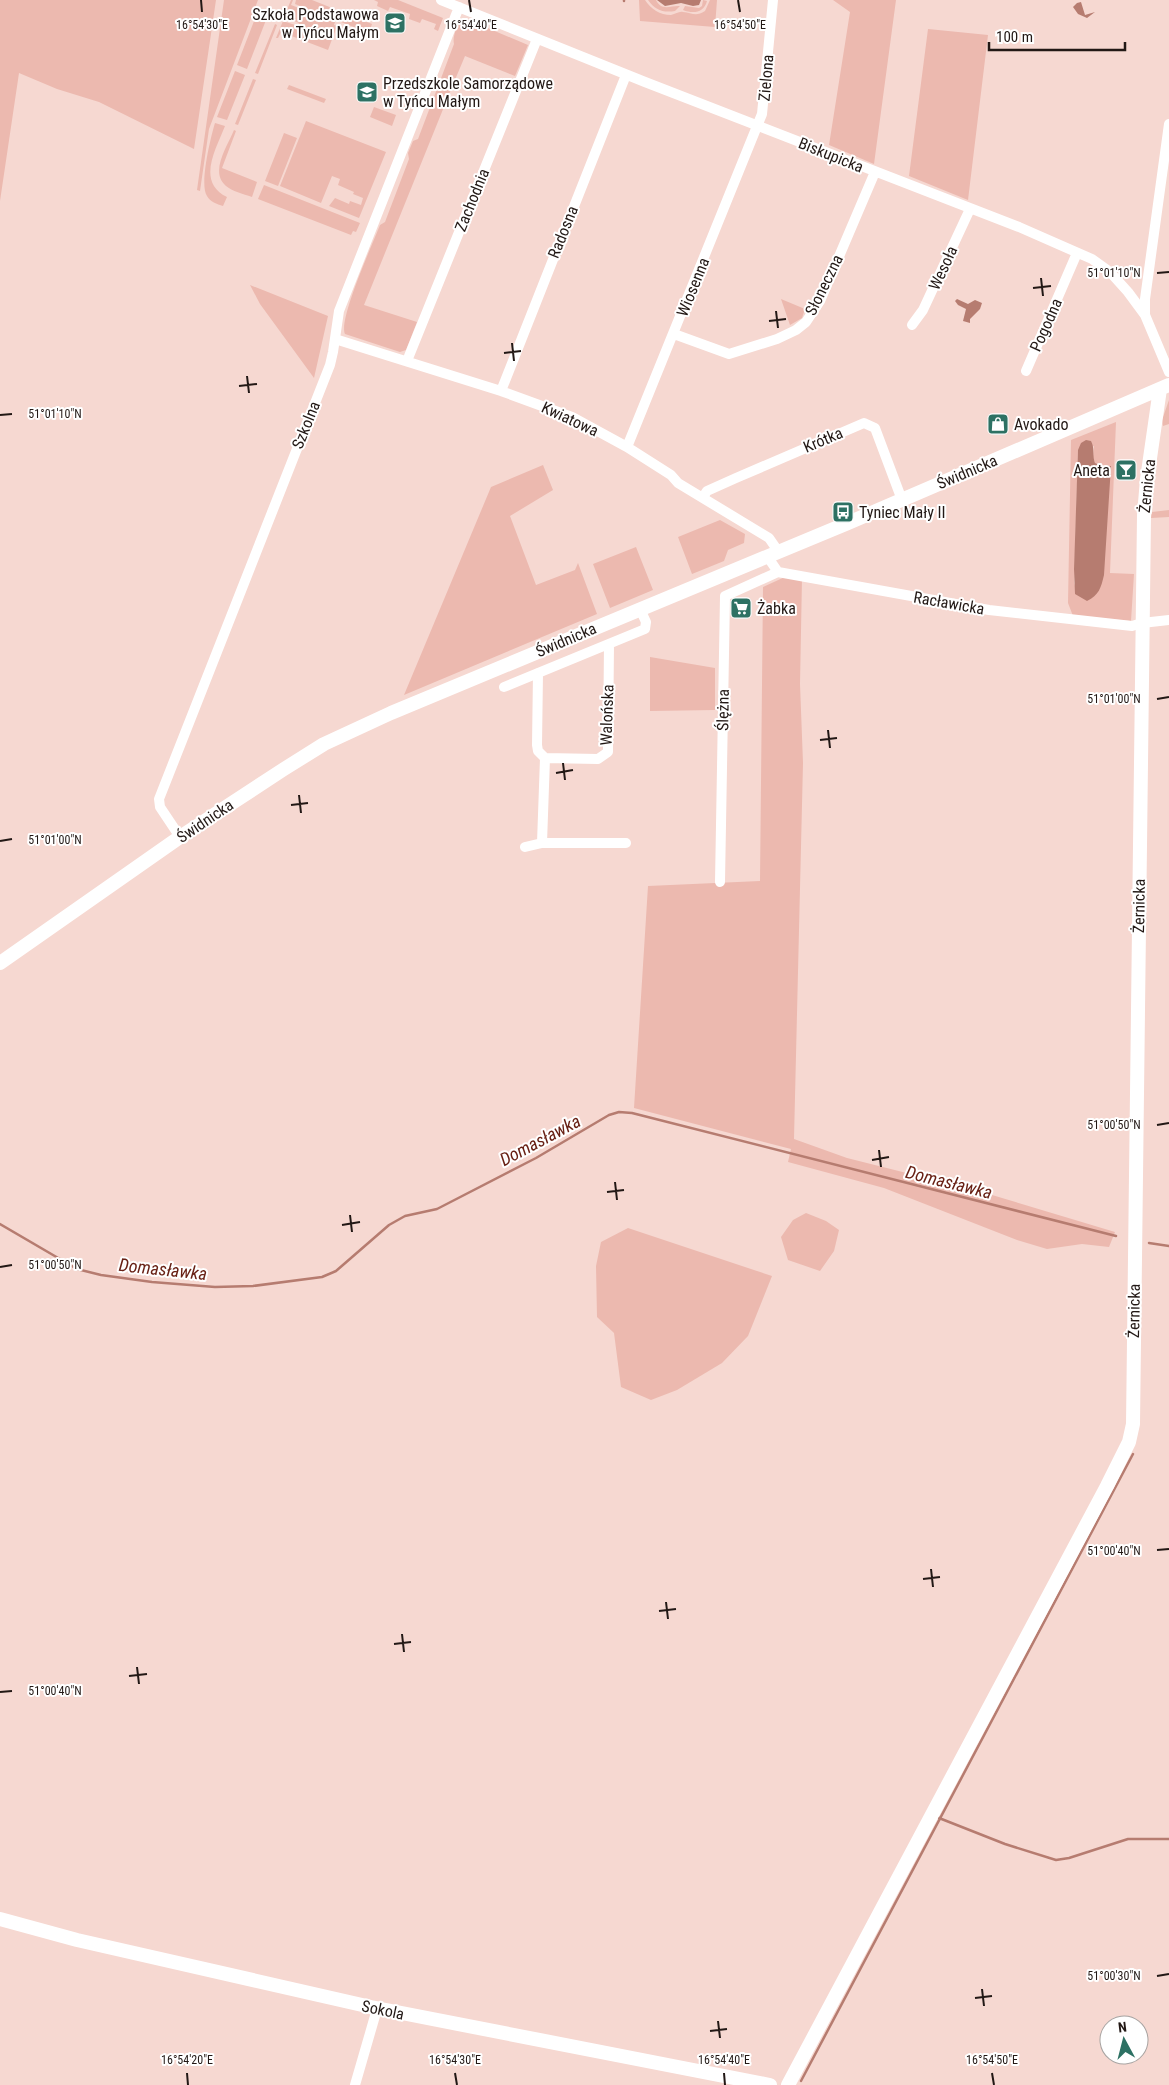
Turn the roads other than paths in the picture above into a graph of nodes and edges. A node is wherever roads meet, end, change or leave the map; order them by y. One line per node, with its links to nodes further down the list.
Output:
1 (441, 0): 3 (street, Biskupicka)
2 (772, 0): 7 (street, Zielona)
3 (459, 7): 4 (street, Biskupicka); 14 (street, Szkolna)
4 (536, 39): 5 (street, Biskupicka); 15 (street, Zachodnia)
5 (626, 75): 7 (street, Biskupicka); 19 (street, Radosna)
6 (1169, 124): 11 (street)
7 (758, 126): 8 (street, Biskupicka); 13 (street, Wiosenna)
8 (875, 172): 9 (street, Biskupicka); 13 (street, Słoneczna)
9 (970, 209): 10 (street, Biskupicka); 12 (street, Wesoła)
10 (1077, 253): 11 (street, Biskupicka); 16 (street, Pogodna)
11 (1144, 315): 17 (street, Biskupicka)
12 (912, 325)
13 (674, 334): 20 (street, Wiosenna)
14 (335, 339): 15 (street, Kwiatowa); 32 (street, Szkolna)
15 (407, 361): 19 (street, Kwiatowa)
16 (1026, 371)
17 (1169, 372)
18 (1164, 387): 22 (street, Świdnicka); 27 (street, Żernicka)
19 (501, 390): 20 (street, Kwiatowa)
20 (627, 447): 21 (street, Kwiatowa)
21 (704, 497): 22 (street, Krótka); 23 (street, Kwiatowa)
22 (902, 500): 23 (street, Świdnicka)
23 (772, 553): 24 (street); 25 (street, Świdnicka)
24 (778, 572): 27 (street, Racławicka); 36 (street, Ślężna)
25 (640, 609): 28 (street); 32 (street, Świdnicka)
26 (1169, 620): 27 (street, Racławicka)
27 (1142, 623): 42 (street, Żernicka)
28 (609, 644): 29 (street); 31 (street, Walońska)
29 (538, 673): 30 (street); 31 (street)
30 (504, 687)
31 (545, 758): 33 (street)
32 (180, 837): 37 (street, Świdnicka)
33 (542, 842): 34 (street); 35 (street)
34 (626, 843)
35 (525, 847)
36 (720, 882)
37 (0, 963)
38 (0, 1919): 39 (street, Sokola)
39 (377, 2008): 40 (street); 41 (street, Sokola)
40 (354, 2085)
41 (770, 2085)
42 (788, 2085)

